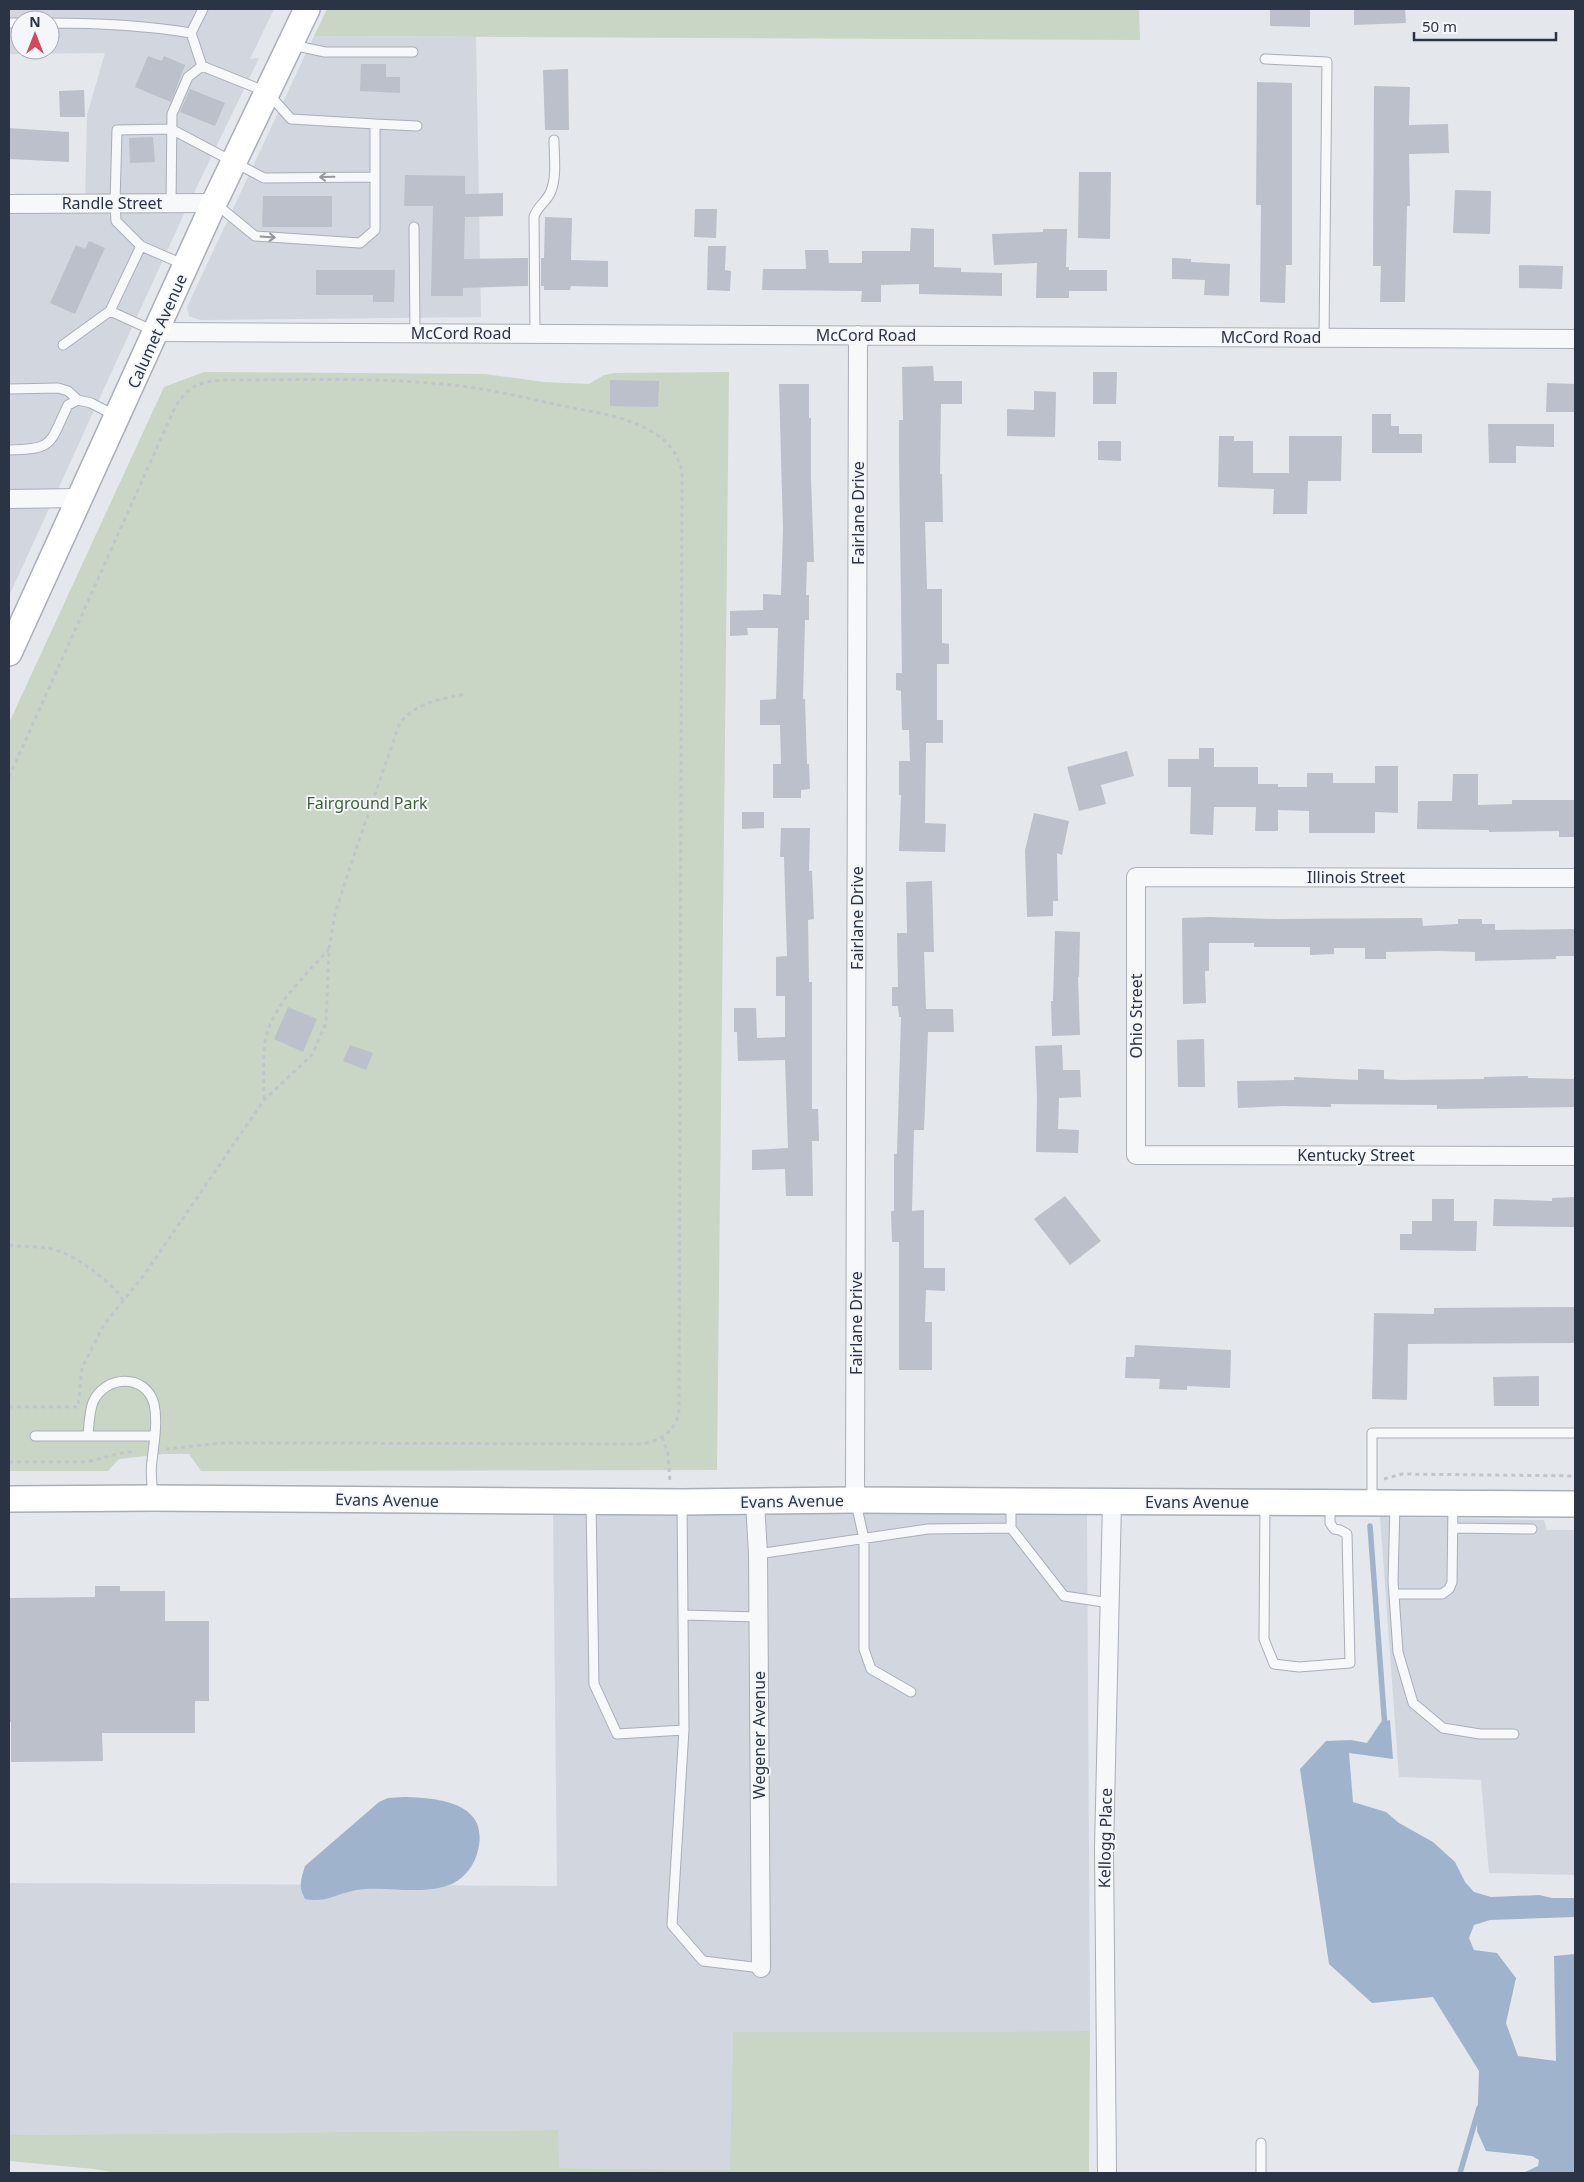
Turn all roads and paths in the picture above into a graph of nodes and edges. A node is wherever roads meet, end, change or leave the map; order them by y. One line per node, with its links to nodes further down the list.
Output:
1 (203, 9): 4 (lane)
2 (306, 9): 5 (street, Calumet Avenue)
3 (60, 23): 4 (lane)
4 (191, 33): 8 (lane)
5 (290, 44): 6 (lane); 9 (street, Calumet Avenue)
6 (413, 52)
7 (1265, 59): 28 (lane)
8 (202, 66): 9 (lane); 12 (lane)
9 (267, 92): 10 (lane); 14 (street, Calumet Avenue)
10 (375, 124): 11 (lane); 15 (lane)
11 (417, 126)
12 (171, 129): 14 (lane); 16 (lane); 17 (lane)
13 (554, 140): 26 (lane)
14 (234, 161): 15 (lane, one-way to 14); 18 (street, Calumet Avenue)
15 (375, 177): 18 (lane, one-way to 15)
16 (115, 203): 17 (street, Randle Street); 19 (street, Randle Street); 21 (lane)
17 (171, 203): 18 (street, Randle Street)
18 (214, 203): 22 (street, Calumet Avenue)
19 (9, 204)
20 (414, 227): 25 (lane)
21 (141, 246): 22 (lane); 23 (lane)
22 (187, 266): 24 (street, Calumet Avenue)
23 (110, 311): 24 (lane); 30 (lane)
24 (157, 332): 25 (street, McCord Road); 33 (street, Calumet Avenue)
25 (415, 333): 26 (street, McCord Road)
26 (535, 334): 27 (street, McCord Road)
27 (858, 336): 28 (street, McCord Road); 59 (street, Fairlane Drive)
28 (1324, 337): 29 (street, McCord Road)
29 (1575, 339)
30 (63, 345)
31 (9, 389): 32 (lane)
32 (78, 400): 33 (lane); 34 (lane)
33 (117, 417): 35 (street, Calumet Avenue)
34 (9, 450)
35 (80, 498): 36 (street); 37 (street, Calumet Avenue)
36 (9, 499)
37 (9, 653)
38 (466, 694): 42 (path)
39 (9, 777): 53 (path)
40 (1136, 876): 41 (street, Illinois Street); 44 (street, Ohio Street)
41 (1575, 878)
42 (329, 949): 43 (path); 43 (path)
43 (264, 1100): 47 (path)
44 (1136, 1155): 45 (street, Kentucky Street)
45 (1575, 1156)
46 (9, 1245): 47 (path)
47 (123, 1300): 48 (path)
48 (9, 1406)
49 (1575, 1433): 66 (lane)
50 (35, 1436): 51 (lane)
51 (88, 1436): 52 (lane); 52 (lane)
52 (155, 1436): 54 (lane)
53 (662, 1438): 54 (path); 56 (path)
54 (155, 1449): 55 (path); 57 (lane)
55 (9, 1462)
56 (676, 1493): 61 (street, Evans Avenue); 62 (street, Evans Avenue); 75 (lane)
57 (153, 1498): 58 (street, Evans Avenue); 61 (street, Evans Avenue)
58 (9, 1499)
59 (855, 1500): 60 (street, Evans Avenue); 62 (street, Evans Avenue); 71 (lane)
60 (1011, 1501): 63 (street, Evans Avenue); 69 (lane)
61 (591, 1502): 78 (lane)
62 (756, 1502): 72 (street, Wegener Avenue)
63 (1112, 1502): 64 (street, Evans Avenue); 74 (street, Kellogg Place)
64 (1265, 1503): 65 (street, Evans Avenue); 65 (lane)
65 (1330, 1503): 66 (street, Evans Avenue)
66 (1383, 1504): 68 (street, Evans Avenue); 73 (lane)
67 (1575, 1504): 68 (street, Evans Avenue)
68 (1453, 1516): 70 (lane); 73 (lane)
69 (1011, 1528): 71 (lane); 74 (lane)
70 (1532, 1529)
71 (864, 1539): 72 (lane); 77 (lane)
72 (758, 1554): 76 (street, Wegener Avenue)
73 (1394, 1594): 79 (lane)
74 (1110, 1603): 82 (street, Kellogg Place)
75 (683, 1615): 76 (lane); 78 (lane)
76 (758, 1617): 80 (street, Wegener Avenue)
77 (912, 1692)
78 (684, 1730): 80 (lane)
79 (1514, 1734)
80 (761, 1968)
81 (1260, 2144): 83 (lane)
82 (1107, 2173)
83 (1261, 2173)

